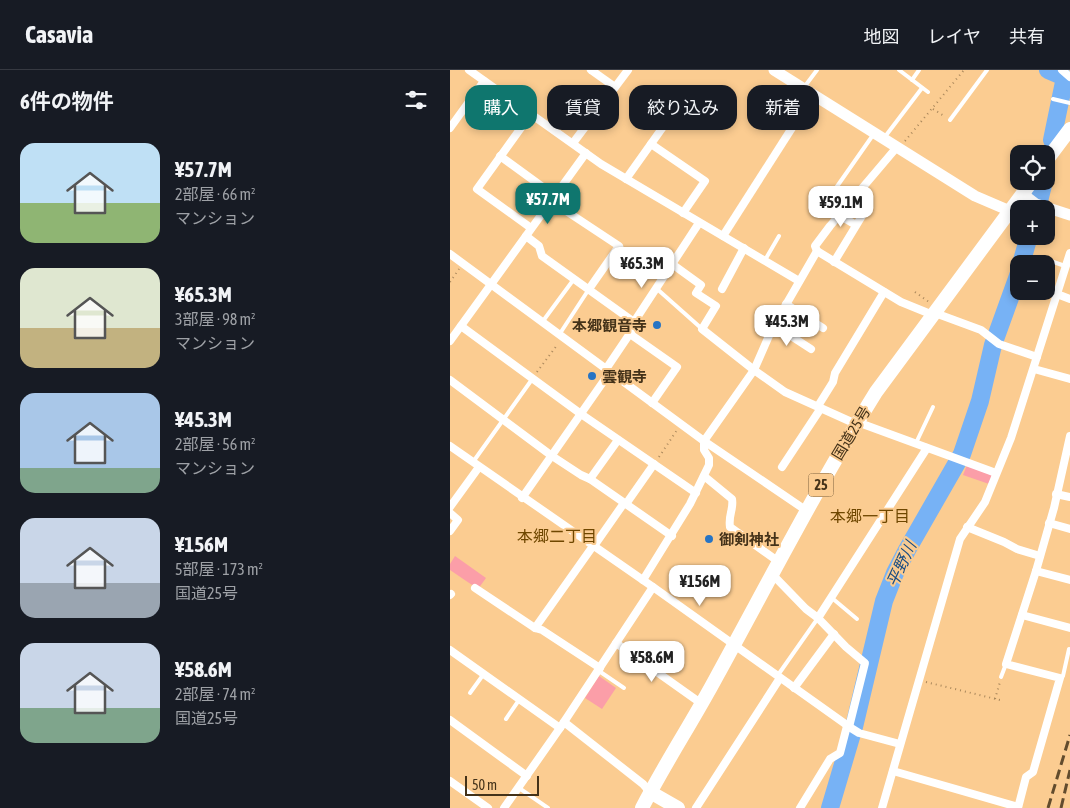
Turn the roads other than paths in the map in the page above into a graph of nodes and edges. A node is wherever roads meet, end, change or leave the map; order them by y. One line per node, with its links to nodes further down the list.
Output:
1 (469, 70): 12 (street)
2 (591, 70): 14 (street)
3 (628, 70): 15 (street)
4 (774, 70): 16 (street)
5 (817, 70): 17 (lane)
6 (899, 70): 11 (lane)
7 (919, 70): 11 (lane)
8 (987, 70): 24 (lane)
9 (1062, 70): 10 (street)
10 (1070, 77)
11 (912, 80): 18 (lane)
12 (484, 81): 13 (street); 25 (street)
13 (490, 85)
14 (612, 85)
15 (617, 85)
16 (797, 85)
17 (811, 85)
18 (922, 88): 19 (lane); 31 (lane)
19 (928, 92)
20 (819, 99): 31 (street)
21 (1054, 99): 22 (lane)
22 (1070, 103)
23 (537, 118): 32 (street)
24 (950, 120)
25 (450, 128)
26 (1070, 129): 35 (highway)
27 (519, 130): 37 (street)
28 (583, 130): 32 (street)
29 (662, 130): 33 (street)
30 (786, 130): 53 (street)
31 (879, 136): 34 (street); 40 (lane)
32 (573, 143): 36 (street)
33 (651, 144): 38 (street); 46 (street)
34 (898, 148): 45 (street); 47 (street)
35 (1055, 149)
36 (586, 153): 38 (street); 42 (street)
37 (500, 156): 42 (street); 51 (street)
38 (626, 179): 46 (street)
39 (1025, 190): 41 (highway, 国道25号 / 25)
40 (831, 194)
41 (1022, 194): 43 (highway, 国道25号 / 25); 48 (street)
42 (553, 198): 51 (street); 55 (street)
43 (1018, 200)
44 (868, 206): 50 (street)
45 (1010, 211): 76 (highway, 国道25号 / 25)
46 (683, 213): 49 (street)
47 (839, 215): 50 (street); 57 (street)
48 (1070, 215)
49 (699, 223): 53 (street); 63 (street)
50 (856, 225): 61 (street)
51 (531, 228): 52 (street)
52 (526, 236): 66 (street); 68 (street)
53 (723, 236): 56 (street)
54 (779, 236): 60 (lane)
55 (619, 246): 65 (lane); 70 (street)
56 (744, 248): 60 (street); 71 (street)
57 (817, 251): 61 (street); 67 (street)
58 (1070, 253): 64 (street)
59 (450, 254): 68 (street)
60 (764, 261): 67 (street)
61 (834, 262): 72 (street)
62 (1055, 263): 64 (lane)
63 (672, 264): 65 (street); 82 (street)
64 (1066, 267): 73 (street)
65 (664, 277): 69 (street)
66 (574, 279): 70 (street); 77 (lane)
67 (799, 281): 75 (street)
68 (491, 284): 77 (street); 80 (street)
69 (656, 288): 78 (street); 82 (lane)
70 (589, 289): 78 (street); 84 (lane)
71 (722, 289)
72 (884, 292): 76 (street); 95 (street)
73 (1057, 294): 74 (street); 87 (street)
74 (1070, 298)
75 (786, 304): 79 (street); 81 (street)
76 (934, 311): 87 (street); 99 (highway, 国道25号 / 25)
77 (543, 322): 84 (street)
78 (634, 322): 83 (street)
79 (774, 325): 86 (street); 89 (street)
80 (461, 326): 85 (street); 91 (street)
81 (823, 328)
82 (702, 329): 89 (street)
83 (630, 334): 90 (street); 94 (street)
84 (561, 336): 90 (street)
85 (450, 341)
86 (811, 349)
87 (1037, 357): 88 (street)
88 (1034, 369): 92 (street); 110 (street)
89 (754, 370): 95 (street); 102 (street)
90 (608, 371): 94 (street); 97 (street)
91 (533, 378): 97 (street); 98 (lane)
92 (1070, 379)
93 (450, 380): 98 (street)
94 (652, 403): 102 (street)
95 (819, 407): 99 (street); 109 (street)
96 (933, 407): 103 (lane)
97 (581, 414): 101 (street); 106 (street)
98 (503, 419): 106 (street); 107 (lane)
99 (857, 423): 103 (street); 119 (highway, 国道25号 / 25)
100 (1070, 436): 114 (street)
101 (618, 440): 108 (street); 112 (street)
102 (704, 441): 111 (street); 119 (street)
103 (916, 444): 105 (street)
104 (450, 446): 107 (street)
105 (927, 448): 110 (street); 134 (street)
106 (552, 456): 112 (street); 116 (street)
107 (476, 464): 116 (street); 118 (street)
108 (654, 464): 113 (street); 117 (street)
109 (782, 467)
110 (996, 473): 122 (street)
111 (704, 476): 113 (street); 128 (street)
112 (590, 479): 117 (street)
113 (696, 493): 125 (street)
114 (1056, 494): 115 (street); 121 (street)
115 (1070, 497)
116 (522, 498): 126 (street)
117 (625, 503): 125 (street); 126 (street)
118 (450, 507)
119 (807, 511): 128 (highway, 国道25号 / 25)
120 (450, 514): 124 (street)
121 (1049, 523): 123 (street); 127 (street)
122 (967, 527): 127 (street); 160 (street)
123 (1070, 529)
124 (450, 530)
125 (672, 536): 130 (street)
126 (594, 546): 130 (street); 138 (street)
127 (1040, 556): 129 (street)
128 (775, 568): 136 (street); 142 (highway, 国道25号 / 25)
129 (1036, 572): 131 (street); 135 (street)
130 (643, 580): 132 (street)
131 (1070, 580)
132 (653, 587): 141 (street); 142 (street)
133 (475, 588): 138 (street)
134 (831, 598): 136 (street); 137 (lane)
135 (1022, 615): 139 (street); 145 (street)
136 (818, 618): 140 (street); 148 (lane)
137 (857, 619)
138 (534, 628): 146 (street)
139 (1070, 628)
140 (834, 634): 152 (street); 159 (street)
141 (616, 643): 146 (street); 155 (street)
142 (733, 646): 148 (street); 155 (highway, 国道25号 / 25)
143 (1069, 649): 150 (lane)
144 (450, 650): 147 (street)
145 (1006, 664): 149 (lane); 150 (street)
146 (599, 669): 151 (lane); 158 (street)
147 (483, 674): 153 (lane); 154 (street)
148 (778, 677): 152 (street); 171 (street)
149 (1001, 677)
150 (1060, 678): 174 (street)
151 (624, 688)
152 (794, 688): 159 (street)
153 (470, 693)
154 (519, 699): 156 (lane); 158 (street)
155 (702, 704): 165 (highway, 国道25号 / 25)
156 (506, 719)
157 (450, 720): 162 (street)
158 (562, 725): 162 (street); 165 (street)
159 (851, 728): 160 (street); 172 (street)
160 (900, 744): 161 (street)
161 (893, 771): 173 (street); 174 (street)
162 (527, 776): 164 (street)
163 (450, 781): 166 (street)
164 (519, 787): 167 (street); 168 (lane)
165 (650, 792): 169 (highway, 国道25号 / 25); 170 (highway)
166 (488, 808)
167 (504, 808)
168 (548, 808)
169 (642, 808)
170 (678, 808)
171 (696, 808)
172 (800, 808)
173 (882, 808)
174 (1018, 808)

